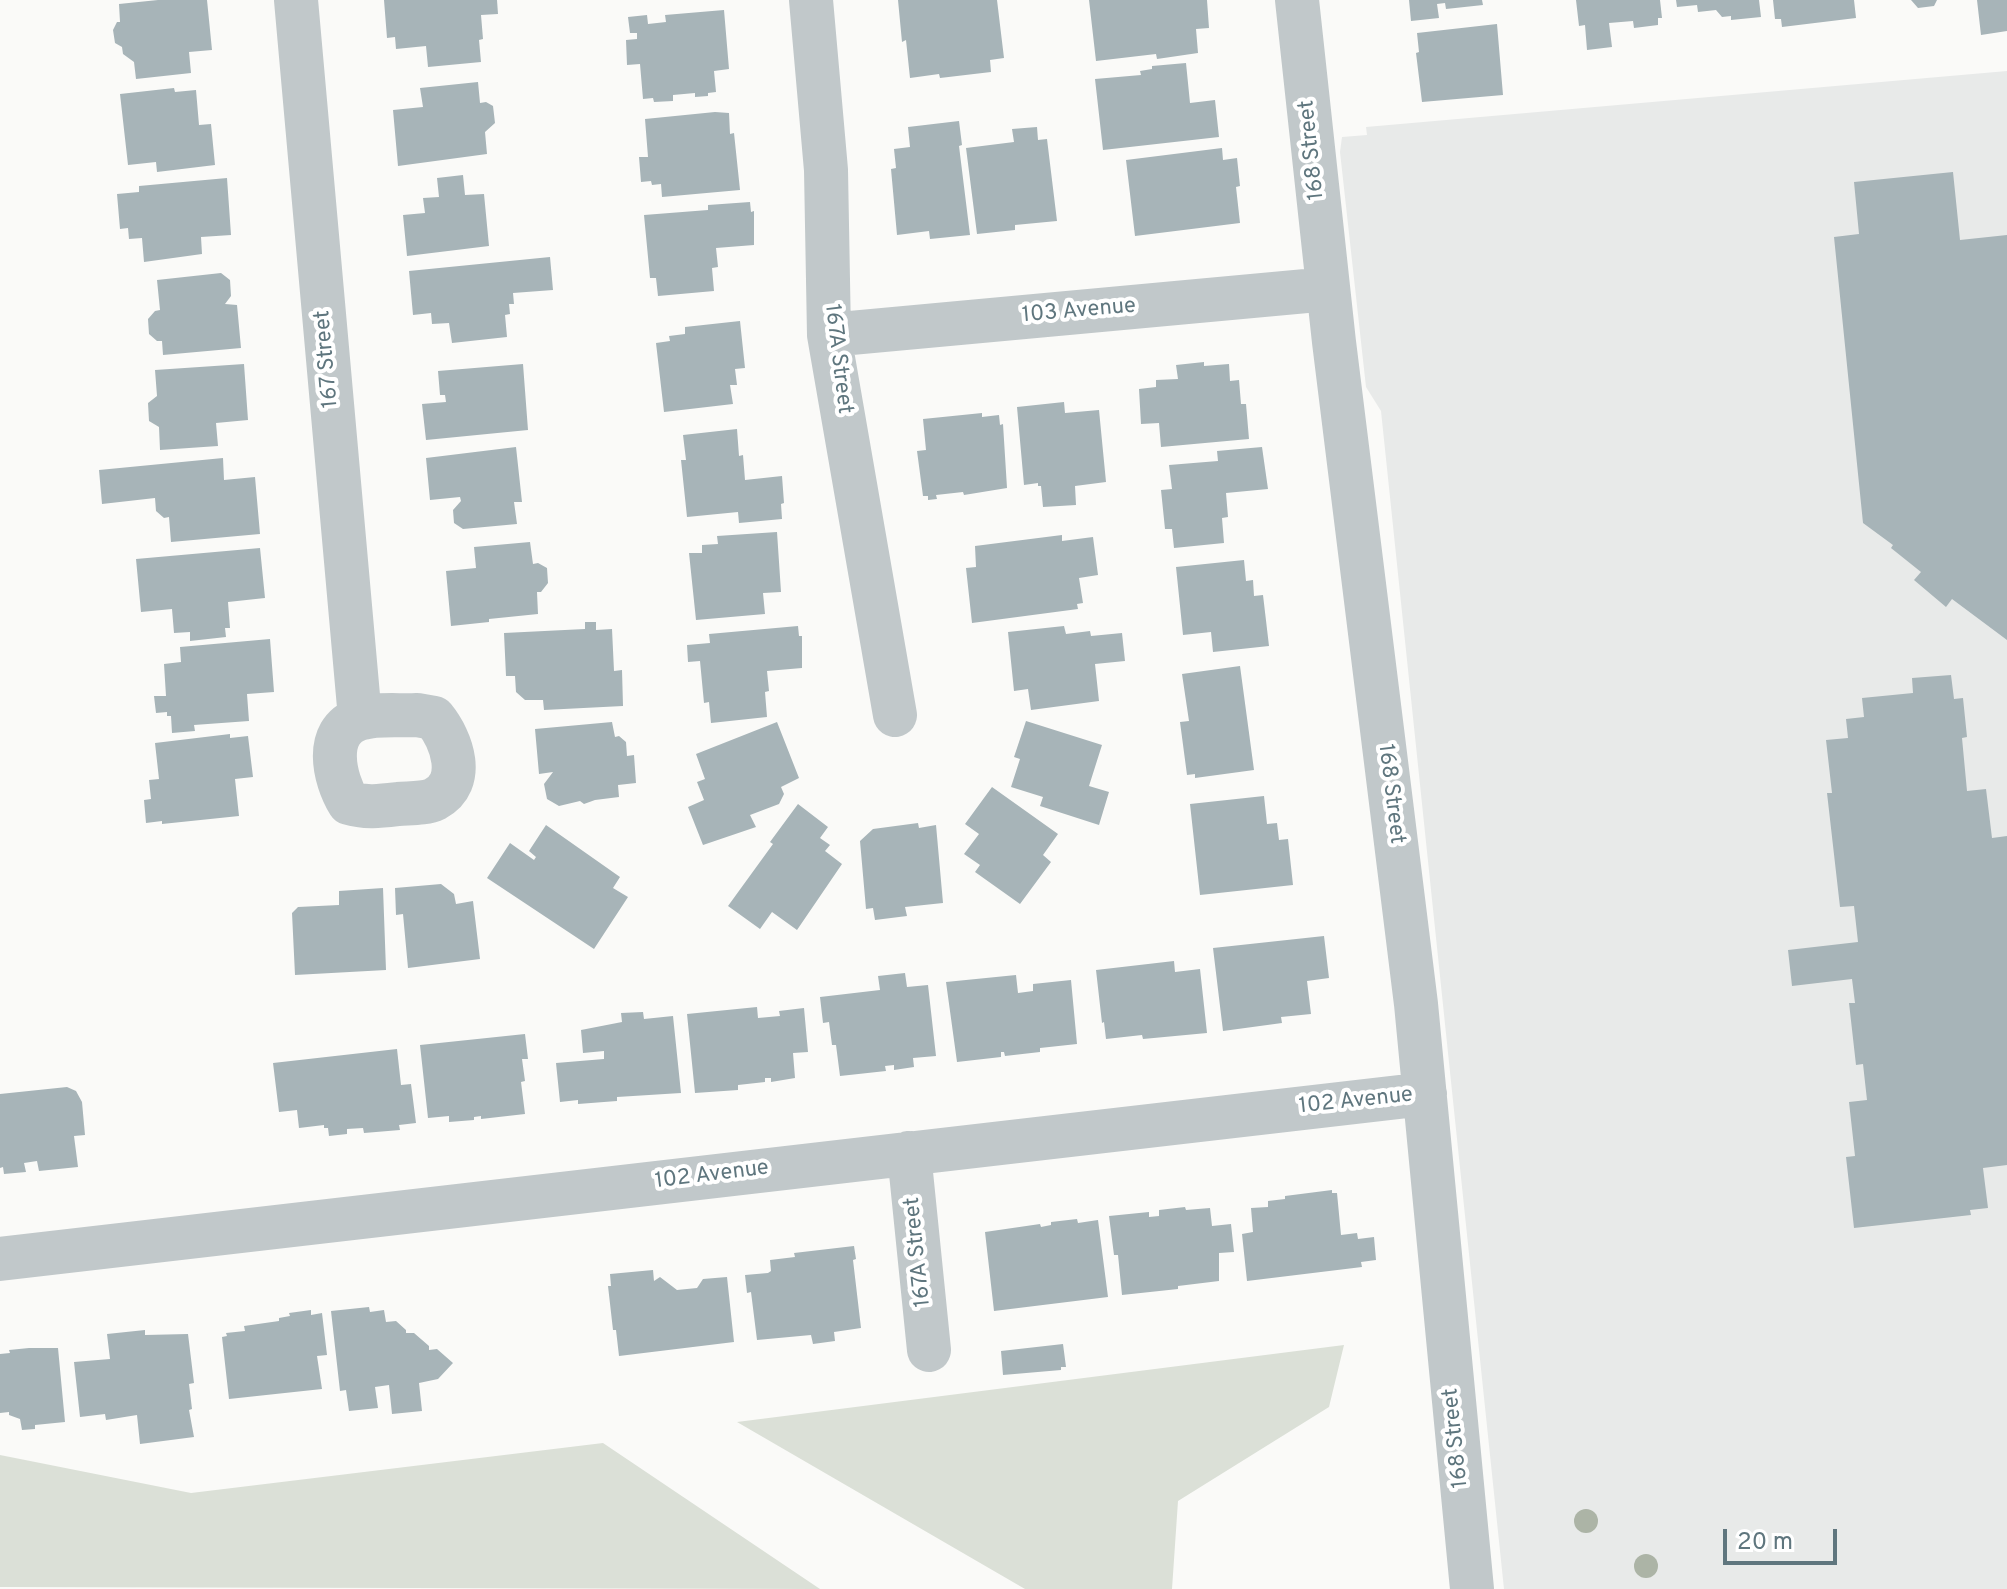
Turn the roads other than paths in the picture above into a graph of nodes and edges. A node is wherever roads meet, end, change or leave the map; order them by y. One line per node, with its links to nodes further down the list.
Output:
1 (296, 0): 7 (street, 167 Street)
2 (811, 0): 5 (street, 167A Street)
3 (1297, 0): 4 (street, 168 Street)
4 (1328, 289): 5 (street, 103 Avenue); 8 (street, 168 Street)
5 (829, 335): 6 (street, 167A Street)
6 (895, 715)
7 (360, 718)
8 (1425, 1094): 9 (street, 102 Avenue); 12 (street, 168 Street)
9 (909, 1153): 10 (street, 102 Avenue); 11 (street, 167A Street)
10 (0, 1259)
11 (929, 1350)
12 (1472, 1589)

